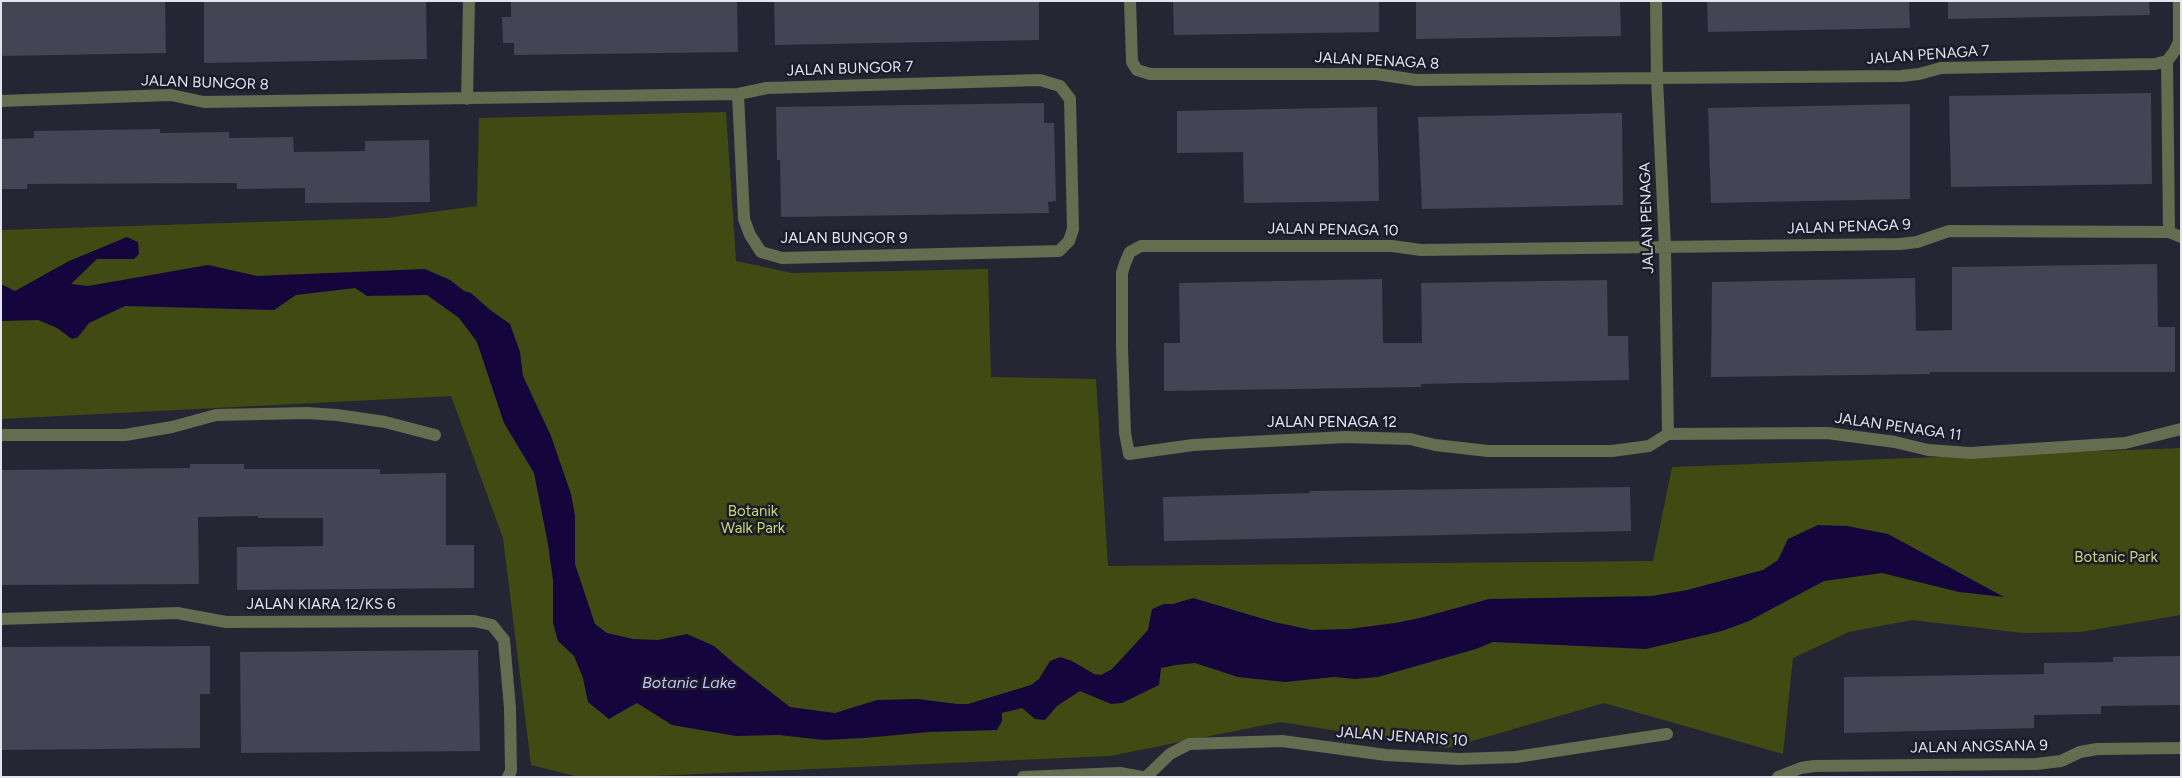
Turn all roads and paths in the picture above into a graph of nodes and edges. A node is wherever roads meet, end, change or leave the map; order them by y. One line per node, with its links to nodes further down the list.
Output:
1 (469, 1): 8 (street)
2 (1130, 1): 6 (street, JALAN PENAGA 8)
3 (1656, 1): 6 (street, JALAN PENAGA)
4 (2179, 1): 5 (street)
5 (2167, 61): 6 (street, JALAN PENAGA 7); 10 (street)
6 (1657, 79): 11 (street, JALAN PENAGA)
7 (738, 94): 8 (street, JALAN BUNGOR 7); 12 (street, JALAN BUNGOR 9); 12 (street, JALAN BUNGOR 7)
8 (467, 99): 9 (street, JALAN BUNGOR 8)
9 (1, 102)
10 (2175, 235): 11 (street, JALAN PENAGA 9)
11 (1665, 248): 13 (street, JALAN PENAGA 10); 15 (street, JALAN PENAGA)
12 (1059, 251)
13 (1122, 348): 15 (street, JALAN PENAGA 12)
14 (2181, 429): 15 (street, JALAN PENAGA 11)
15 (1668, 434)
16 (1, 435): 17 (street)
17 (435, 435)
18 (1, 619): 21 (street, JALAN KIARA 12/KS 6)
19 (1667, 734): 24 (street, JALAN JENARIS 10)
20 (2181, 748): 25 (street, JALAN ANGSANA 9)
21 (510, 774)
22 (1024, 777): 23 (street)
23 (1142, 777)
24 (1146, 777)
25 (1778, 777)

